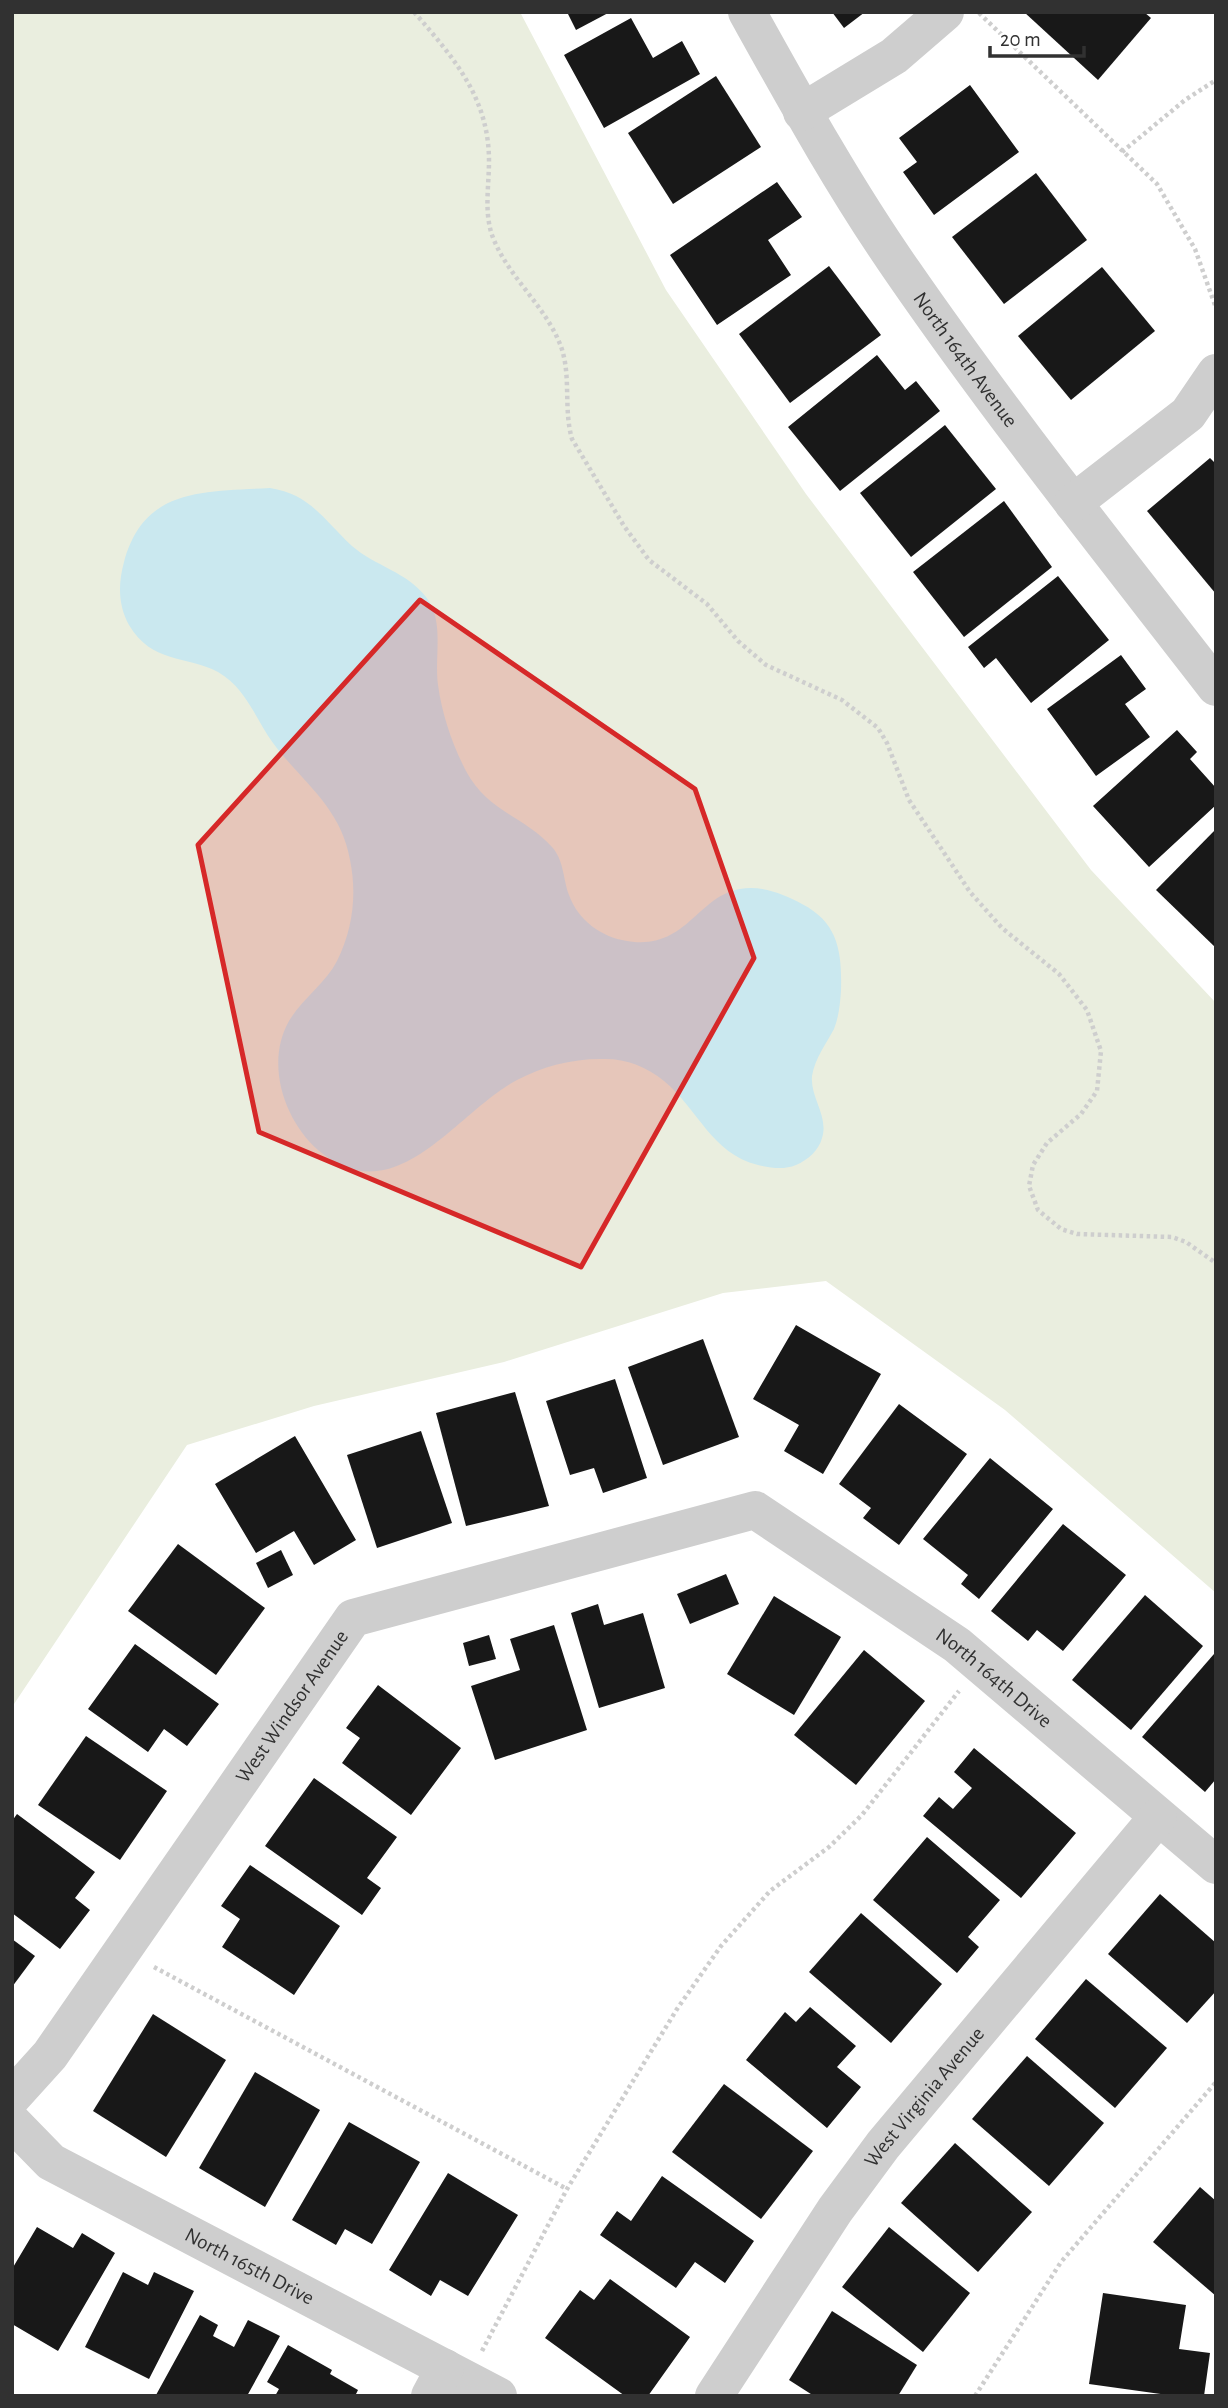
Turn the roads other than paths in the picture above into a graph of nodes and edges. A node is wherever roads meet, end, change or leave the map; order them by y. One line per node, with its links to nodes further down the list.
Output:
1 (747, 12): 3 (street, North 164th Avenue)
2 (945, 12): 3 (street)
3 (803, 112): 5 (street, North 164th Avenue)
4 (1216, 373): 5 (street)
5 (1073, 503): 6 (street, North 164th Avenue)
6 (1216, 687)
7 (755, 1510): 8 (street, North 164th Drive); 10 (street, West Windsor Avenue)
8 (1158, 1816): 9 (street, North 164th Drive); 13 (street, West Virginia Avenue)
9 (1216, 1865)
10 (12, 2097)
11 (12, 2122): 12 (street, North 165th Drive)
12 (461, 2385)
13 (714, 2396)

